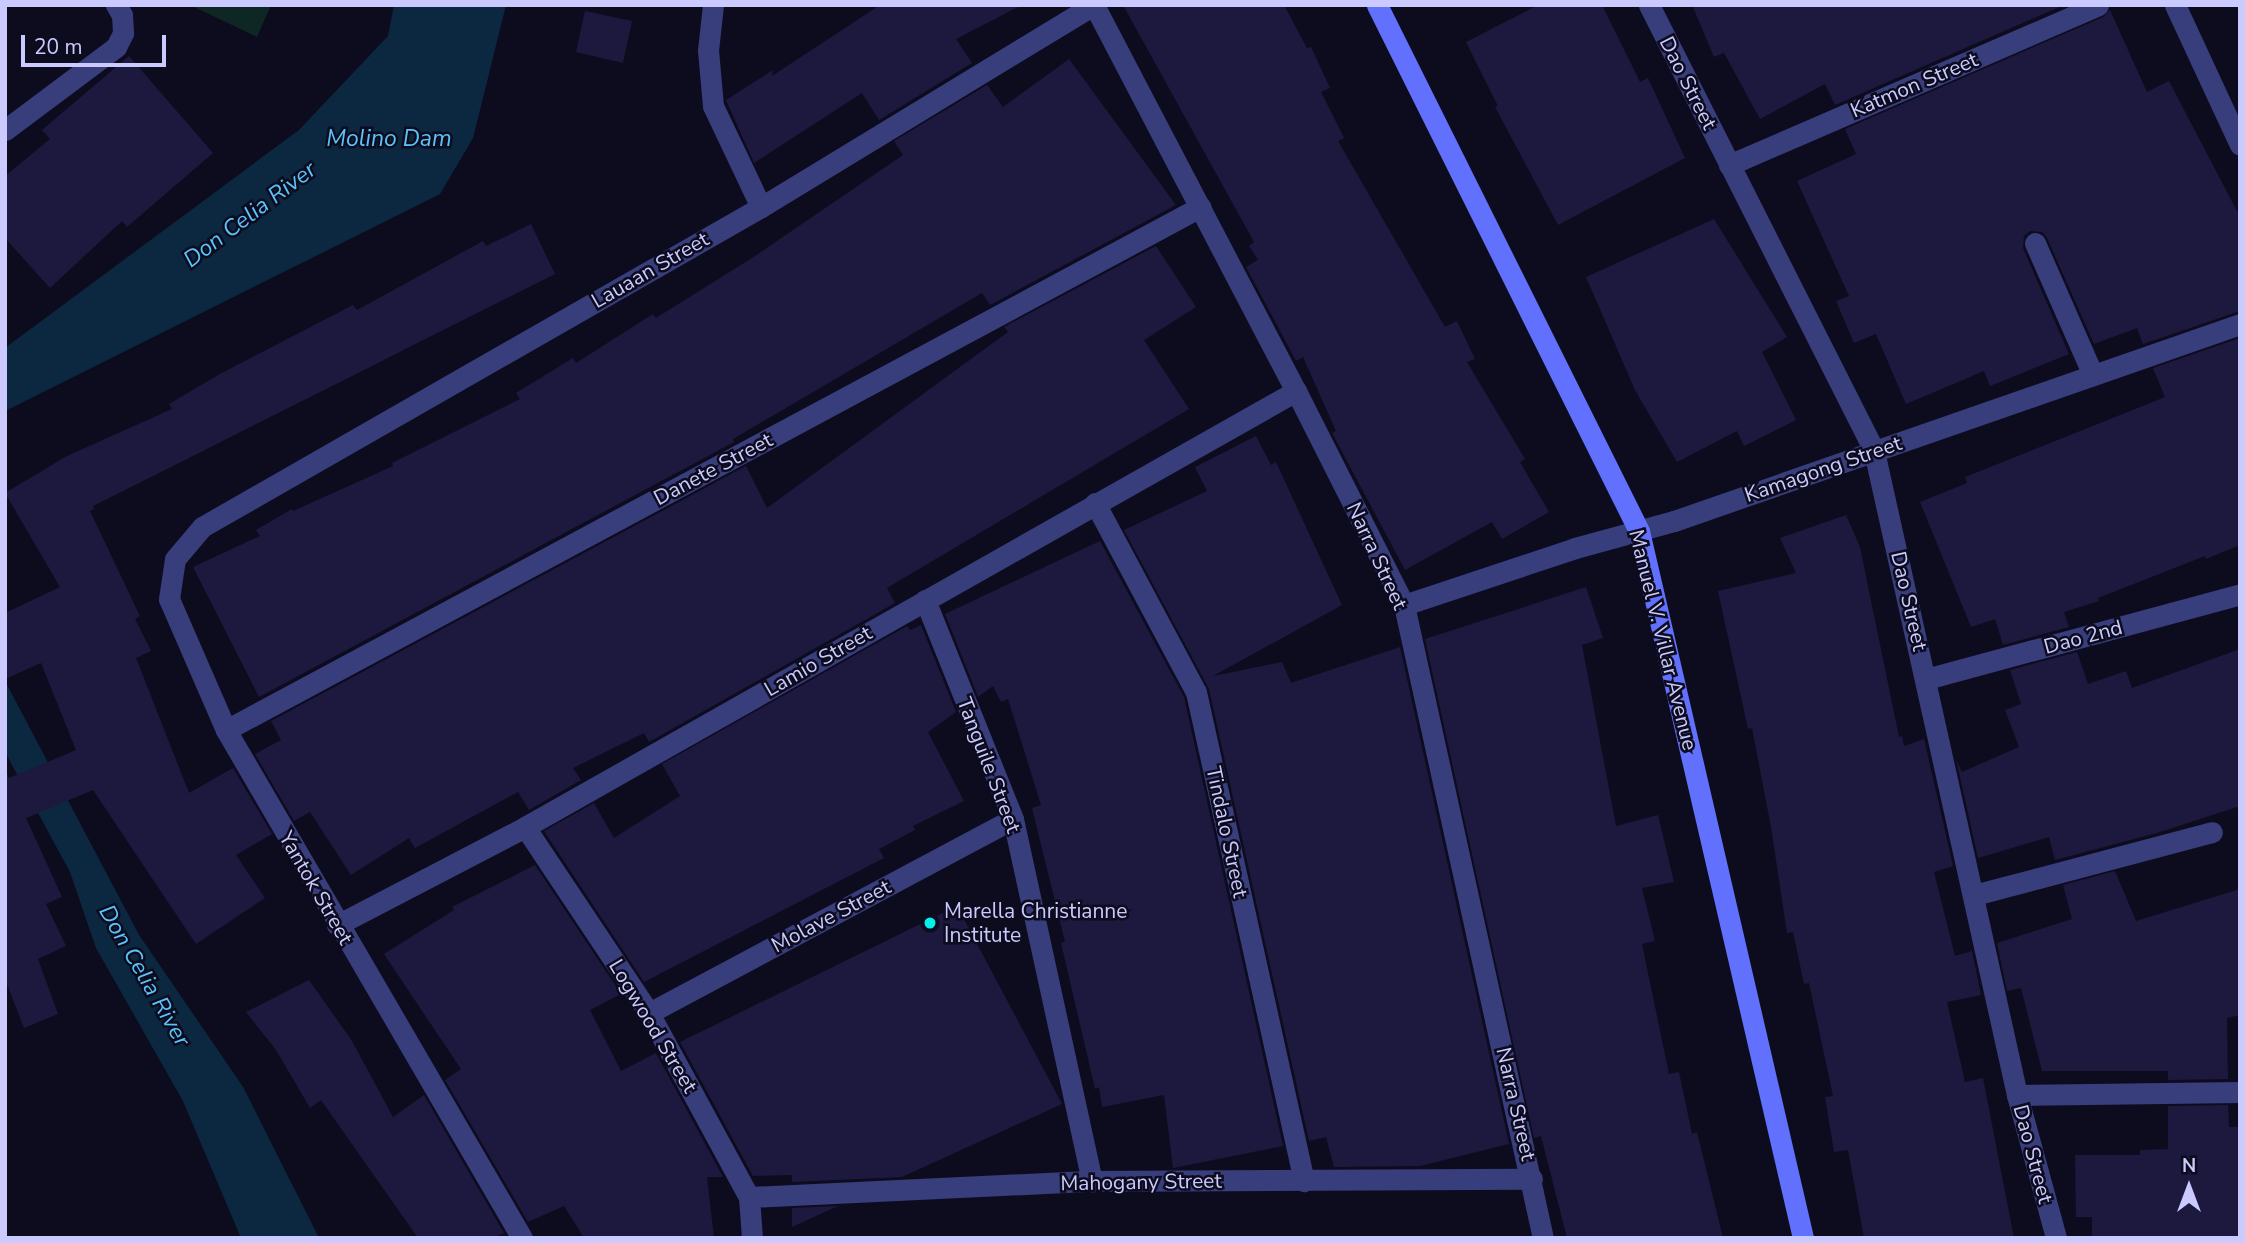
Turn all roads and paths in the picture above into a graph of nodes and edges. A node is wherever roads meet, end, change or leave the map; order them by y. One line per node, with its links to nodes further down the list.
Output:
1 (713, 5): 11 (street)
2 (1094, 5): 11 (street, Lauaan Street); 12 (street, Narra Street)
3 (1377, 5): 20 (street, Manuel V. Villar Avenue)
4 (1649, 5): 10 (street, Dao Street)
5 (2098, 5): 10 (street, Katmon Street)
6 (2175, 5): 9 (street)
7 (119, 10): 8 (street)
8 (5, 130)
9 (2240, 145)
10 (1729, 165): 17 (street, Dao Street)
11 (761, 207): 19 (street, Lauaan Street)
12 (1200, 207): 16 (street, Narra Street); 25 (street, Danete Street)
13 (2035, 243): 15 (street)
14 (2240, 324): 15 (street, Kamagong Street)
15 (2092, 375): 17 (street, Kamagong Street)
16 (1296, 391): 18 (street, Lamio Street); 23 (street, Narra Street)
17 (1874, 451): 20 (street, Kamagong Street); 24 (street, Dao Street)
18 (1094, 503): 22 (street, Lamio Street); 36 (street, Tindalo Street)
19 (202, 527): 25 (street, Yantok Street)
20 (1639, 531): 23 (street, Kamagong Street); 41 (street, Manuel V. Villar Avenue)
21 (2240, 594): 24 (street, Dao 2nd)
22 (925, 600): 26 (street, Tanguile Street); 27 (street, Lamio Street)
23 (1404, 605): 34 (street, Narra Street)
24 (1926, 679): 29 (street, Dao Street)
25 (226, 730): 30 (street, Yantok Street)
26 (1013, 819): 31 (street, Molave Street); 35 (street, Tanguile Street)
27 (525, 827): 30 (street, Lamio Street); 31 (street, Logwood Street)
28 (2212, 832): 29 (street)
29 (1974, 895): 33 (street, Dao Street)
30 (337, 925): 38 (street, Yantok Street)
31 (649, 1013): 37 (street, Logwood Street)
32 (2240, 1092): 33 (street)
33 (2017, 1095): 42 (street, Dao Street)
34 (1532, 1179): 36 (street, Mahogany Street); 40 (street, Narra Street)
35 (1092, 1181): 36 (street, Mahogany Street); 37 (street, Mahogany Street)
36 (1304, 1181)
37 (749, 1197): 39 (street, Logwood Street)
38 (522, 1238)
39 (752, 1238)
40 (1544, 1238)
41 (1802, 1238)
42 (2056, 1238)

